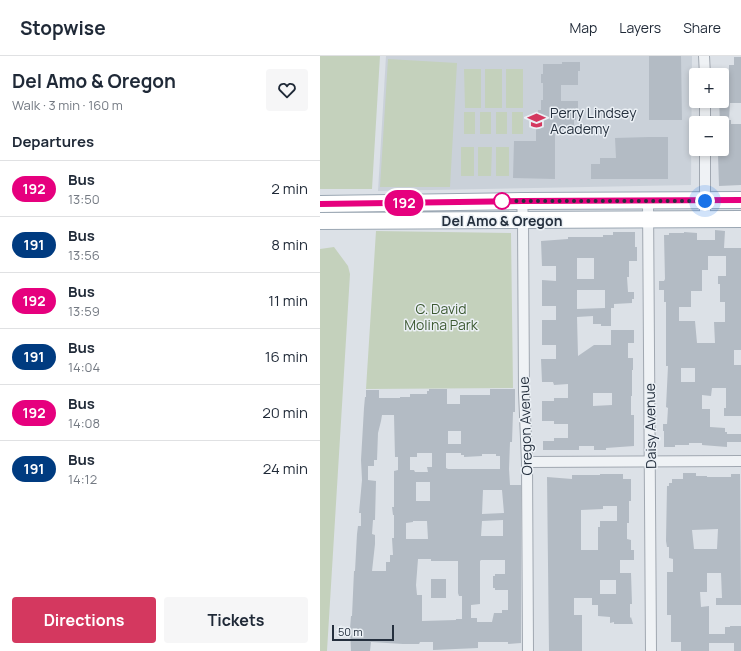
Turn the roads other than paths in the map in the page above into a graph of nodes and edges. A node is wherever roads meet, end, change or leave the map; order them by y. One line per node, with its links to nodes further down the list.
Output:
1 (704, 56): 2 (street)
2 (704, 68)
3 (705, 156): 7 (street)
4 (741, 200): 7 (main road)
5 (522, 201): 6 (main road); 8 (main road); 12 (street, Oregon Avenue)
6 (648, 201): 7 (main road); 13 (street, Daisy Avenue)
7 (705, 201): 9 (street)
8 (320, 204)
9 (705, 219): 10 (main road); 13 (main road)
10 (741, 219)
11 (320, 220): 12 (main road)
12 (524, 220): 13 (main road); 15 (street, Oregon Avenue)
13 (648, 220): 16 (street, Daisy Avenue)
14 (741, 461): 16 (street)
15 (527, 462): 16 (street); 17 (street, Oregon Avenue)
16 (650, 462): 18 (street, Daisy Avenue)
17 (528, 651)
18 (651, 651)

